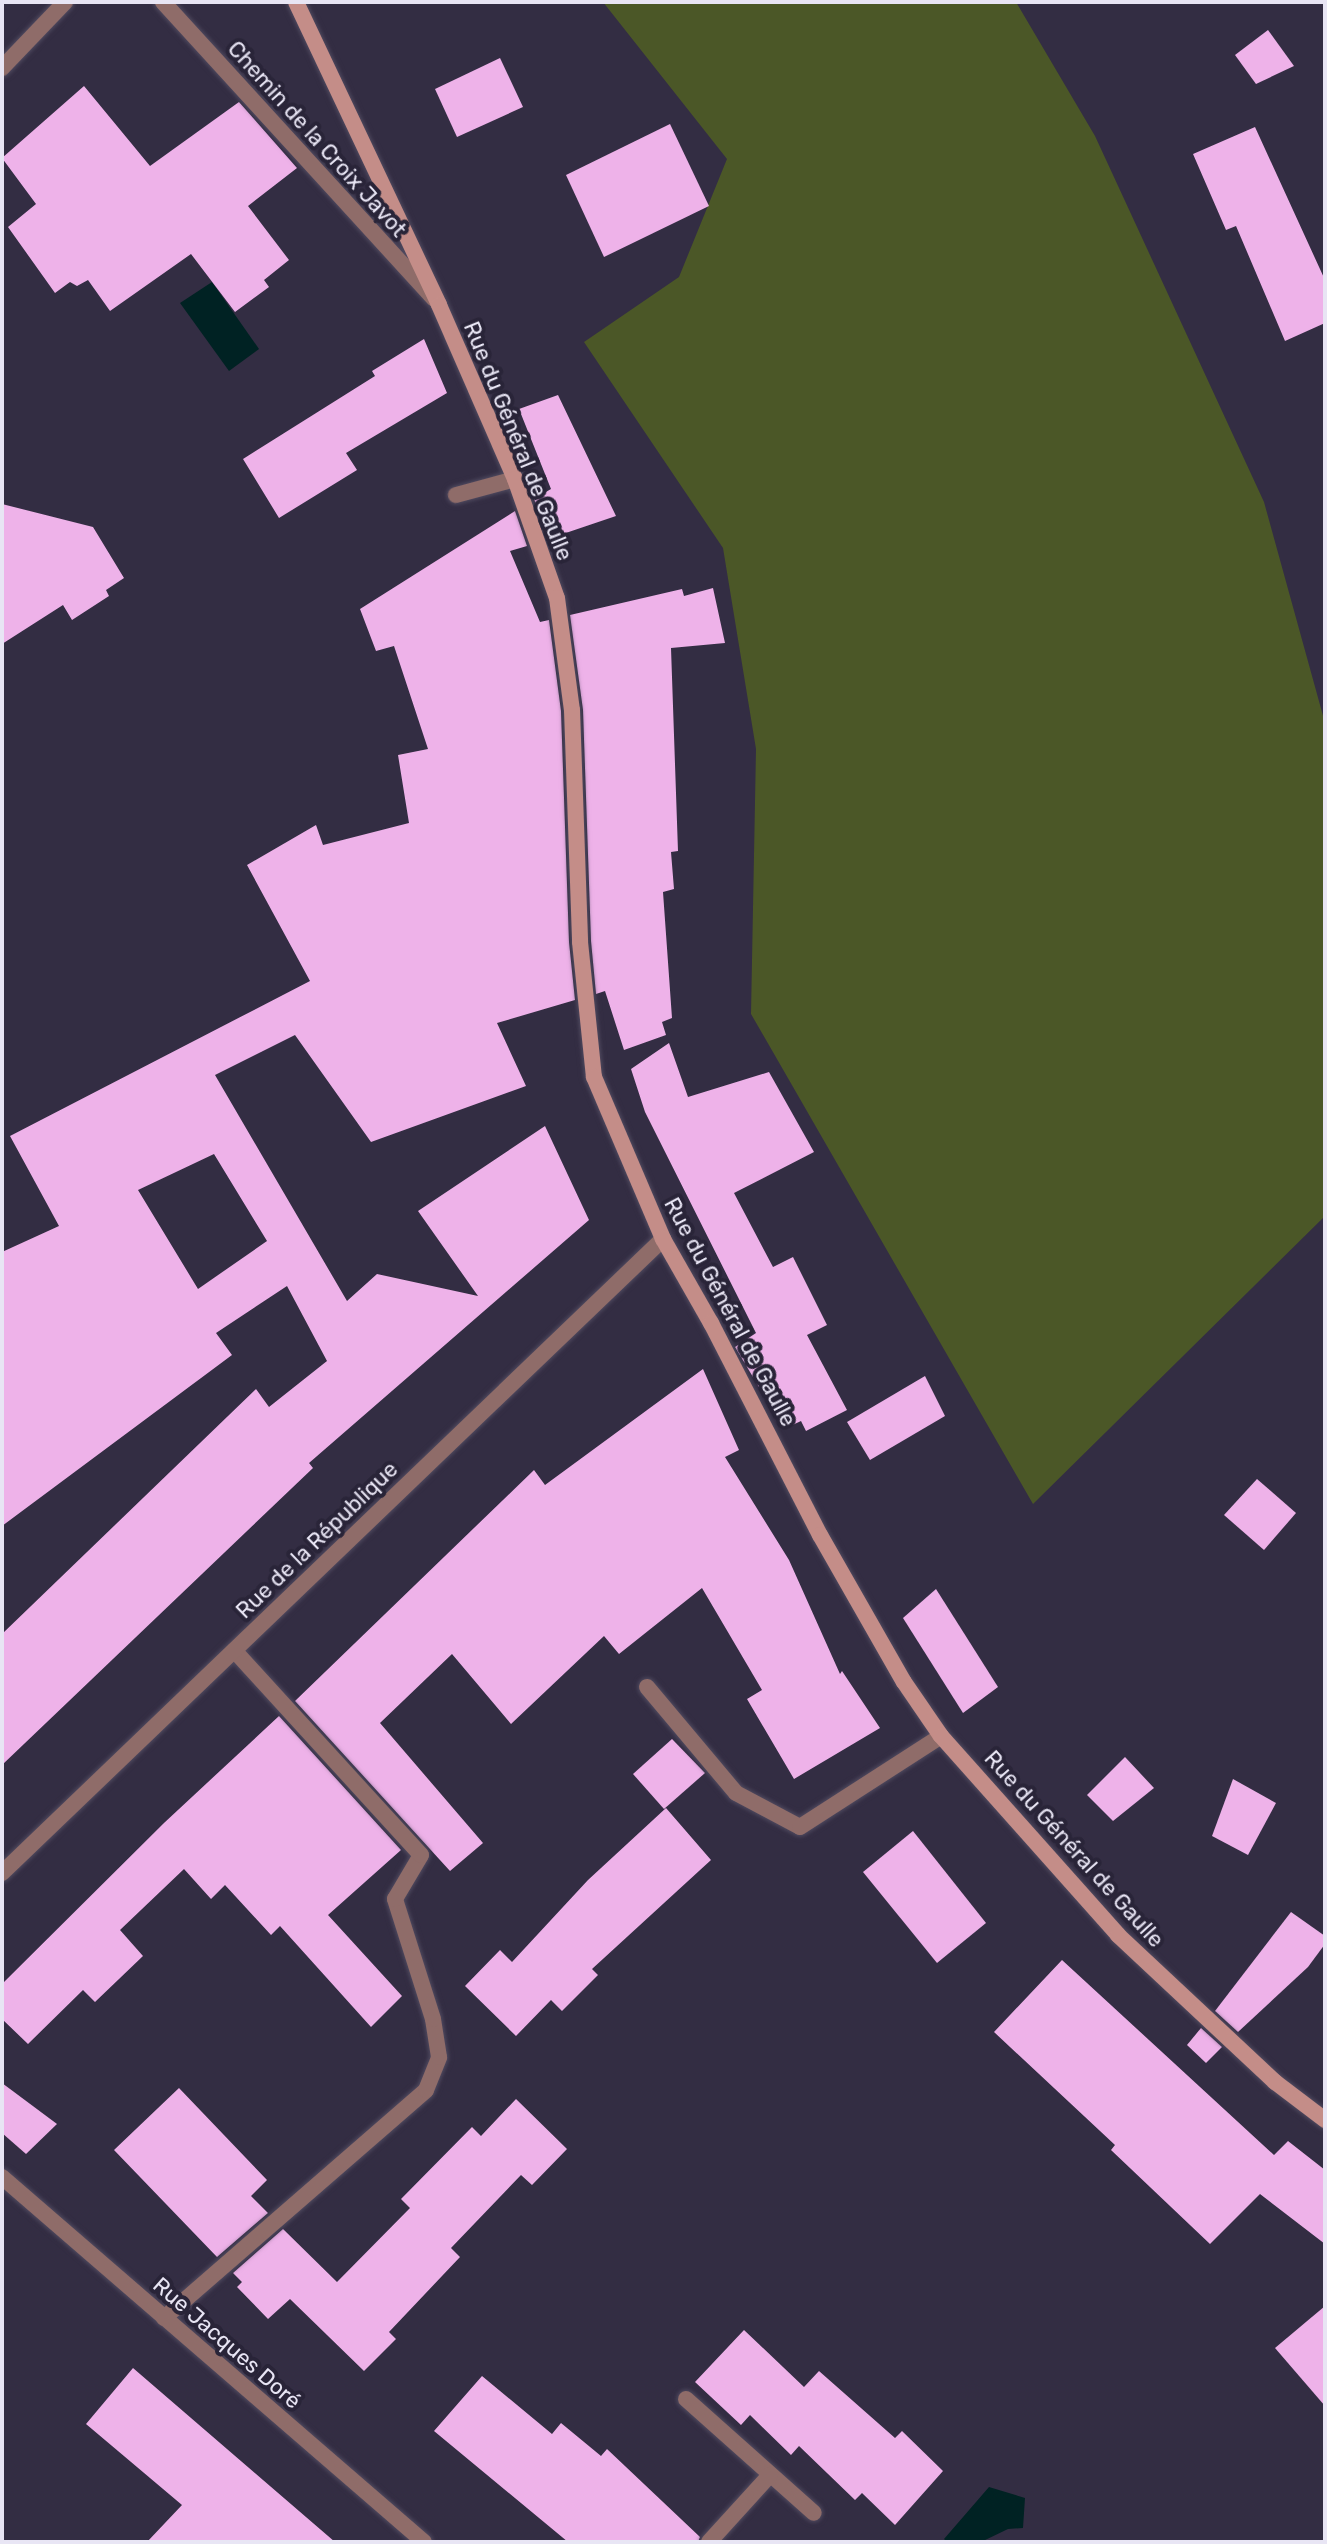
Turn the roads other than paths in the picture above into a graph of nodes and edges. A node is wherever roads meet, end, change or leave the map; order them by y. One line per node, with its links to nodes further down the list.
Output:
1 (65, 2): 4 (street)
2 (163, 2): 5 (street, Chemin de la Croix Javot)
3 (296, 2): 5 (street, Rue du Général de Gaulle)
4 (2, 68)
5 (439, 305): 6 (street, Rue du Général de Gaulle)
6 (515, 479): 7 (street); 8 (street, Rue du Général de Gaulle)
7 (456, 495)
8 (663, 1239): 9 (street, Rue de la République); 11 (street, Rue du Général de Gaulle)
9 (234, 1650): 12 (street, Rue de la République); 15 (street)
10 (647, 1687): 11 (street)
11 (941, 1736): 13 (street, Rue du Général de Gaulle)
12 (2, 1873)
13 (1325, 2120)
14 (2, 2177): 15 (street, Rue Jacques Doré)
15 (164, 2318): 19 (street, Rue Jacques Doré)
16 (686, 2399): 17 (street)
17 (770, 2475): 18 (street); 20 (street)
18 (814, 2513)
19 (424, 2542)
20 (709, 2542)

